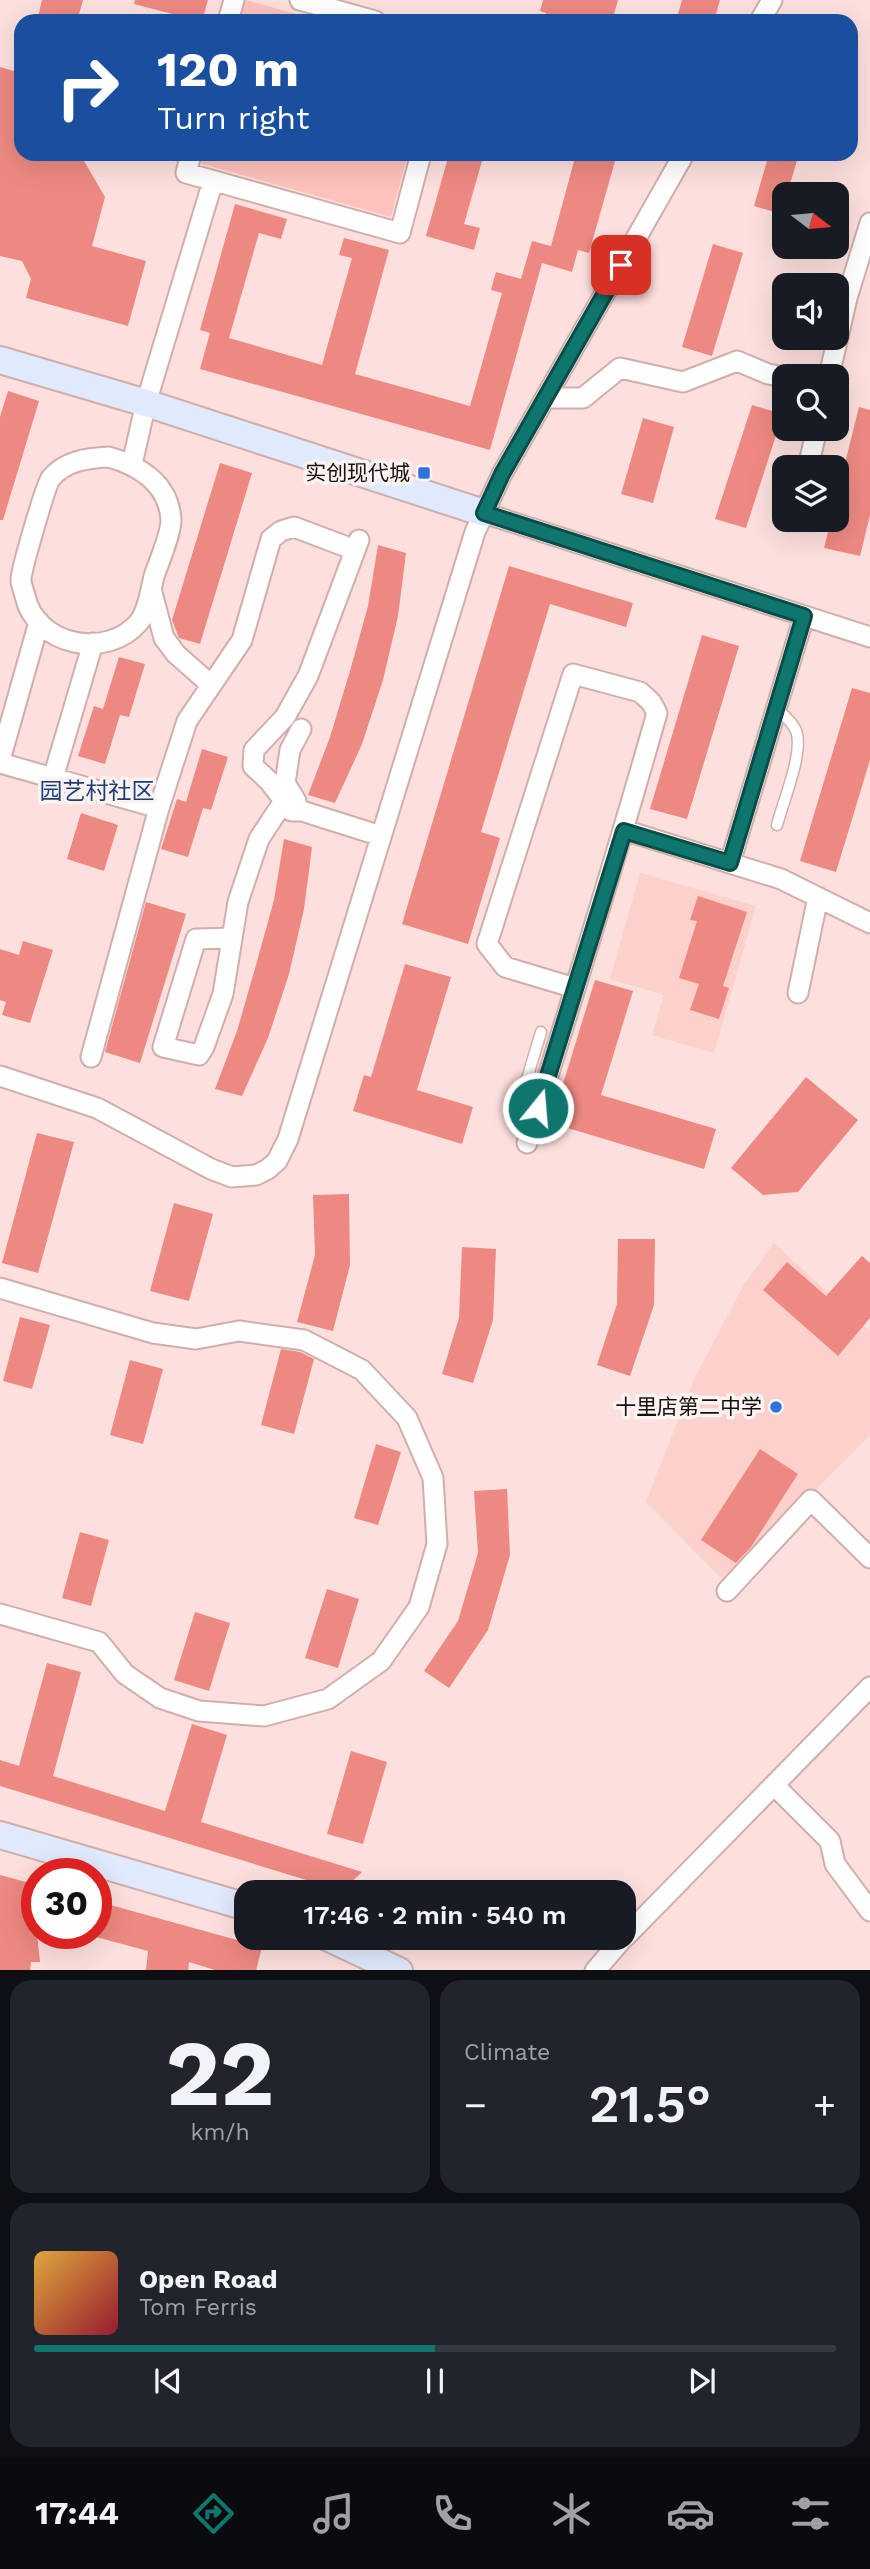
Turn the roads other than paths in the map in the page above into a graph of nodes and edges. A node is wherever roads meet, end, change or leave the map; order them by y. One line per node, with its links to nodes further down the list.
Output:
1 (300, 0): 2 (street)
2 (350, 14)
3 (189, 161): 6 (street)
4 (419, 161): 6 (street)
5 (680, 161): 11 (street)
6 (213, 180): 12 (street)
7 (870, 222): 9 (street)
8 (0, 360): 12 (street)
9 (832, 364)
10 (772, 375): 11 (street)
11 (546, 398): 14 (street)
12 (146, 403): 13 (street); 14 (street)
13 (132, 464): 15 (street); 17 (street)
14 (484, 513): 16 (street); 30 (street)
15 (151, 588): 19 (street); 20 (street)
16 (804, 616): 18 (street); 21 (street)
17 (38, 622): 19 (street); 23 (street)
18 (870, 637)
19 (93, 643): 24 (street)
20 (211, 685): 25 (street); 26 (street)
21 (777, 708): 28 (lane); 31 (street)
22 (301, 729): 27 (street)
23 (0, 762): 24 (street)
24 (53, 778): 26 (street)
25 (284, 802): 27 (street); 34 (street)
26 (159, 808): 38 (street)
27 (302, 811): 30 (street)
28 (777, 825)
29 (624, 831): 31 (street); 35 (street); 35 (street)
30 (380, 836): 39 (street)
31 (730, 863): 32 (street)
32 (818, 897): 33 (street); 36 (street)
33 (870, 923)
34 (232, 938): 34 (street)
35 (575, 988): 40 (street)
36 (798, 993)
37 (541, 1032): 40 (lane)
38 (91, 1057)
39 (0, 1076)
40 (529, 1137)
41 (0, 1287): 44 (street)
42 (870, 1558): 43 (street)
43 (727, 1591)
44 (0, 1614)
45 (870, 1687): 46 (street)
46 (774, 1785): 49 (street); 50 (street)
47 (0, 1835): 48 (street)
48 (234, 1904)
49 (870, 1911)
50 (636, 1926)
51 (355, 1950): 53 (street)
52 (613, 1950): 54 (street)
53 (398, 1970)
54 (595, 1970)

